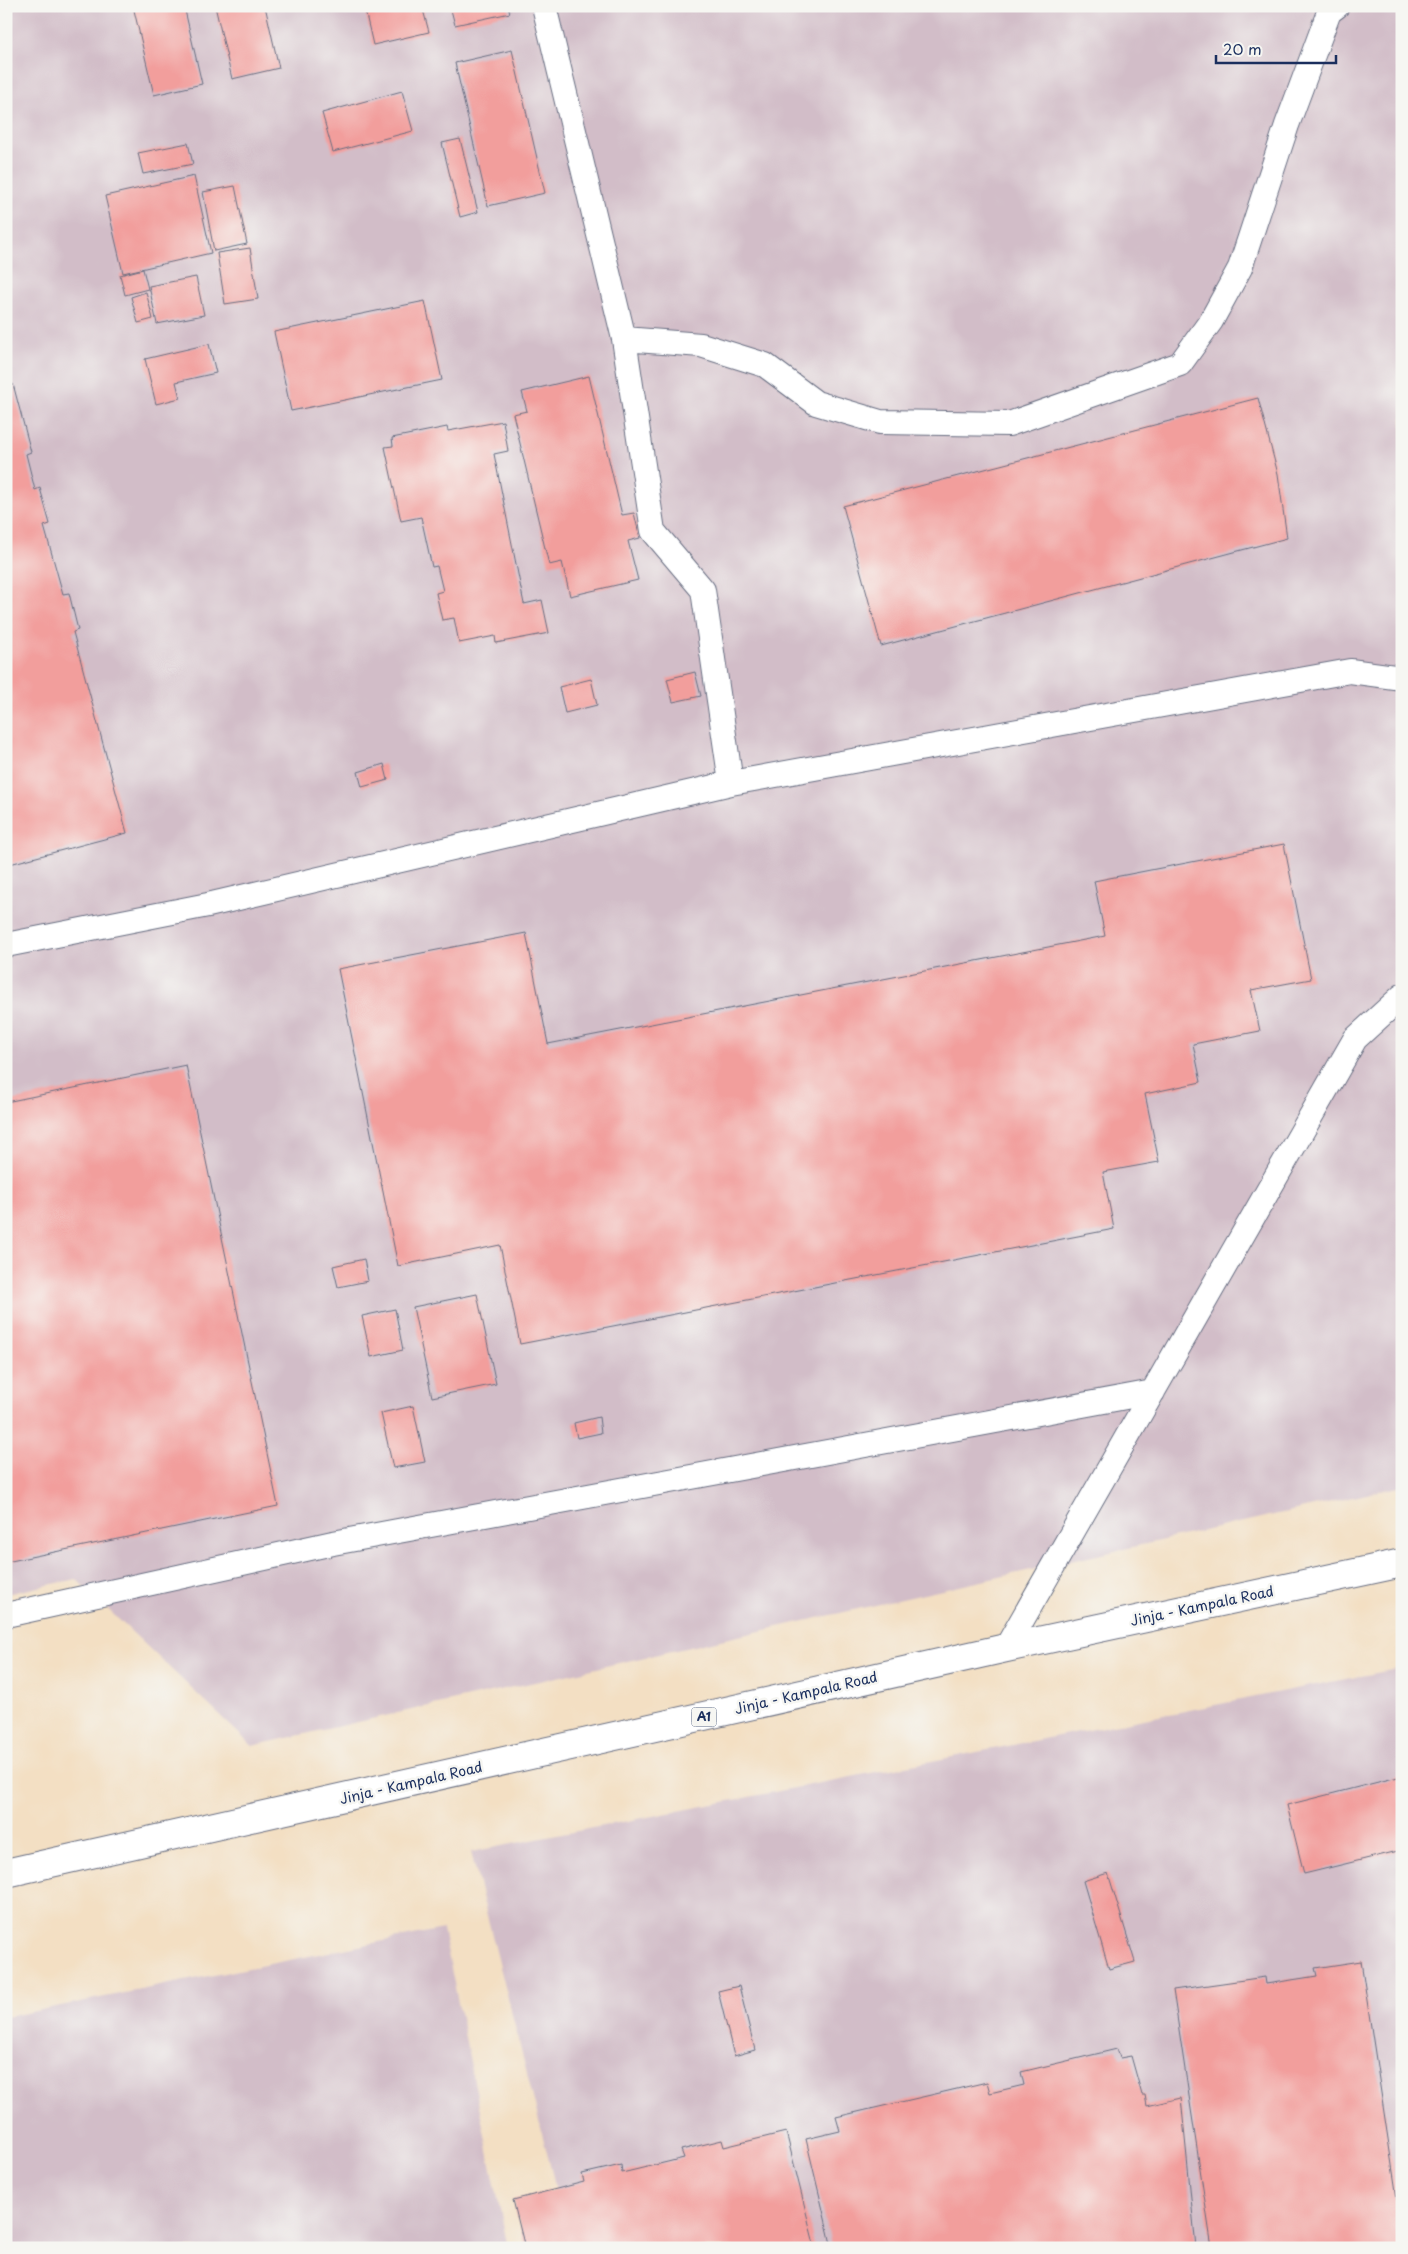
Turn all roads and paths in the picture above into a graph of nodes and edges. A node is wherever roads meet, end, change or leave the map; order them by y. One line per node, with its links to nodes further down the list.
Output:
1 (544, 6): 3 (lane)
2 (1337, 6): 3 (lane)
3 (624, 339): 5 (lane)
4 (1402, 678): 5 (lane)
5 (731, 783): 6 (lane)
6 (6, 945)
7 (1402, 996): 8 (lane)
8 (1153, 1392): 10 (lane); 11 (lane)
9 (1402, 1563): 11 (highway, Jinja - Kampala Road / A1)
10 (6, 1615)
11 (1006, 1648): 12 (highway, Jinja - Kampala Road / A1)
12 (6, 1873)

